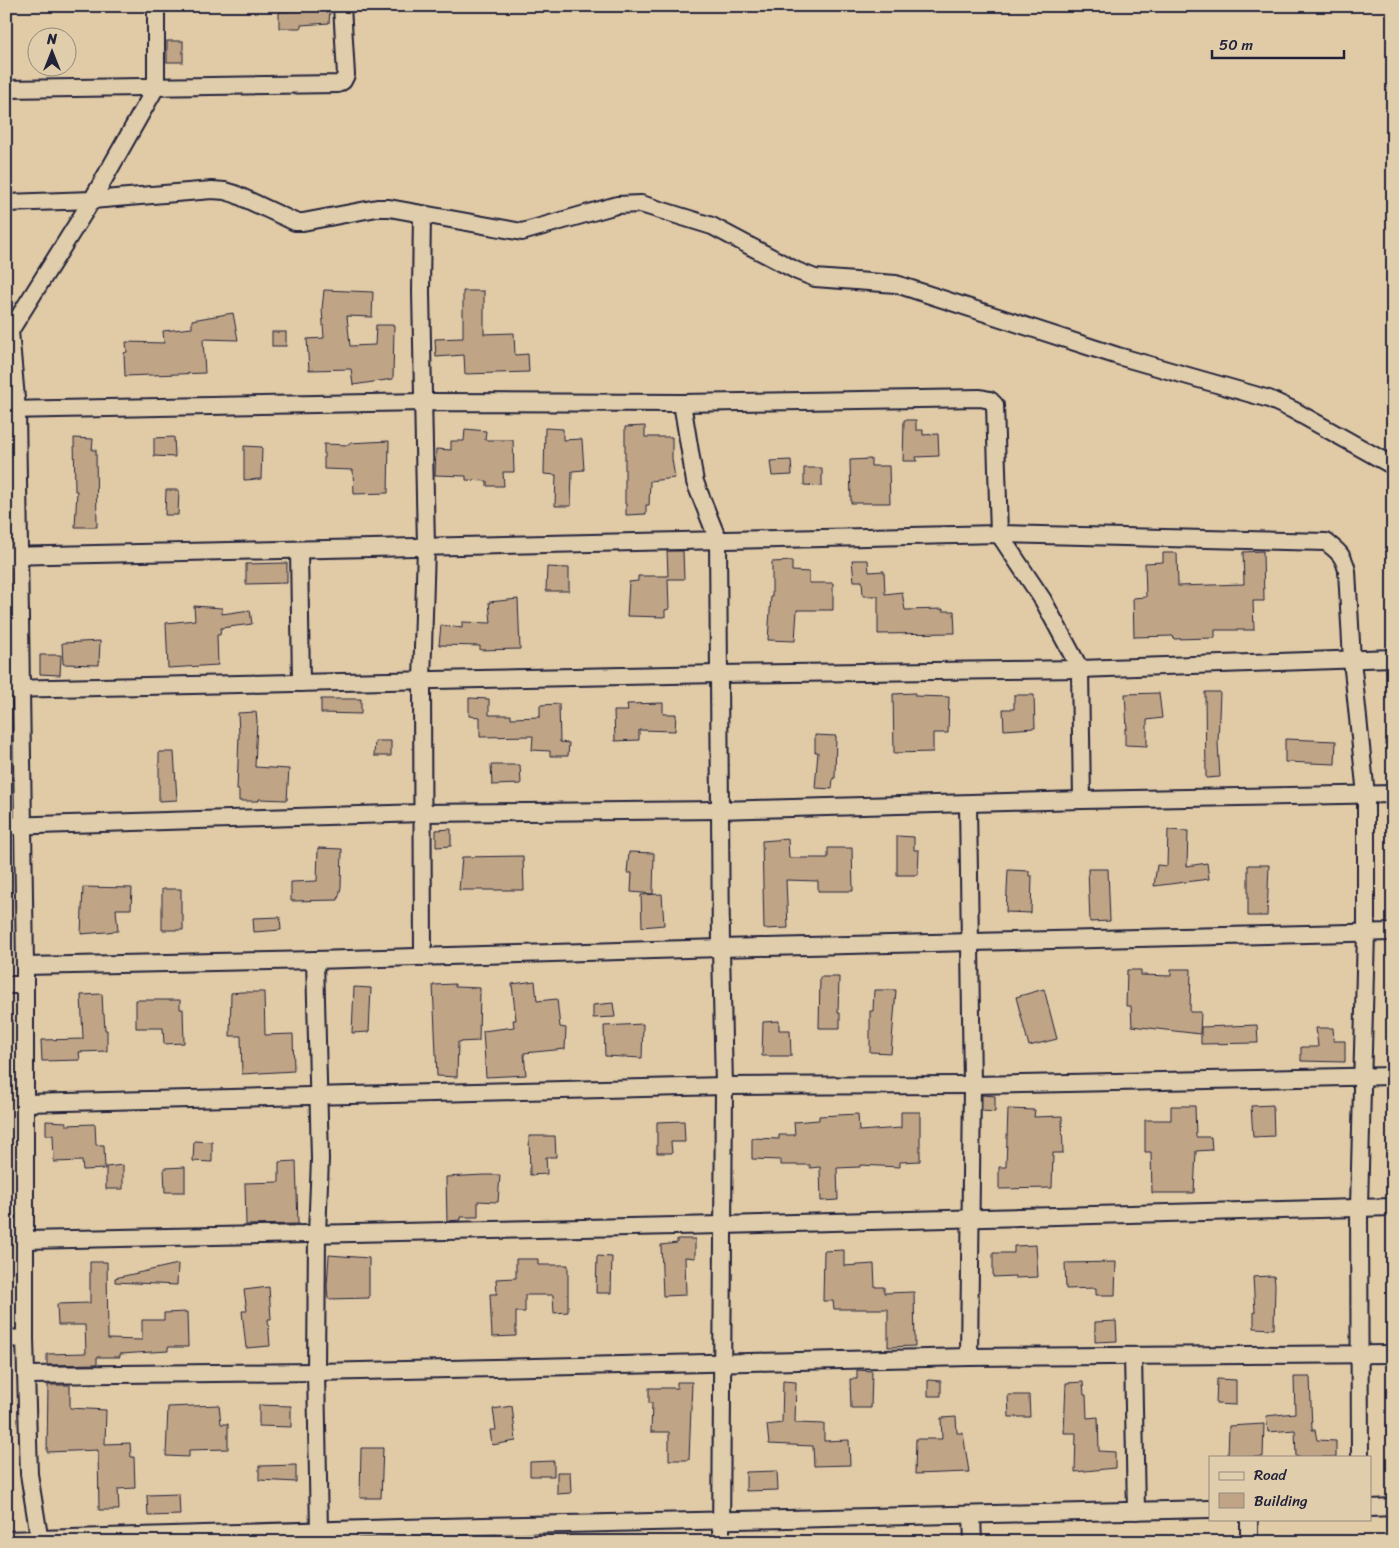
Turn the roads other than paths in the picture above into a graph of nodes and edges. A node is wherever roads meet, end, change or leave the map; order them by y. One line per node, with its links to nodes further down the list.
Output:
1 (156, 6): 3 (street)
2 (342, 6): 3 (street)
3 (156, 87): 4 (street); 5 (street)
4 (6, 89)
5 (92, 200): 6 (street); 7 (street); 8 (street)
6 (6, 203)
7 (422, 214): 9 (street); 12 (street)
8 (8, 325): 11 (street)
9 (424, 402): 10 (street); 11 (street); 15 (street)
10 (682, 404): 13 (street); 14 (street)
11 (12, 410): 17 (street)
12 (1393, 466)
13 (999, 534): 14 (street); 19 (street); 20 (street)
14 (718, 540): 15 (street); 21 (street)
15 (426, 547): 16 (street); 22 (street)
16 (299, 550): 17 (street); 23 (street)
17 (12, 556): 24 (street)
18 (1393, 658): 19 (street)
19 (1352, 660): 20 (street); 26 (street)
20 (1080, 669): 21 (street); 27 (street)
21 (719, 674): 22 (street); 29 (street)
22 (422, 681): 23 (street); 30 (street)
23 (301, 683): 24 (street)
24 (14, 689): 31 (street)
25 (1393, 794): 26 (street)
26 (1366, 795): 27 (street); 32 (street)
27 (1082, 800): 28 (street)
28 (968, 804): 29 (street); 34 (street)
29 (720, 810): 30 (street); 35 (street)
30 (422, 813): 31 (street); 36 (street)
31 (14, 826): 38 (street)
32 (1366, 932): 33 (street); 34 (street); 42 (street)
33 (1393, 932)
34 (971, 943): 35 (street); 43 (street)
35 (721, 948): 36 (street); 44 (street)
36 (423, 957): 37 (street)
37 (315, 960): 38 (street); 45 (street)
38 (24, 966): 40 (street)
39 (6, 985): 40 (street)
40 (24, 985): 46 (street)
41 (1393, 1076): 42 (street)
42 (1363, 1077): 43 (street); 47 (street)
43 (972, 1085): 44 (street); 49 (street)
44 (724, 1086): 45 (street); 50 (street)
45 (318, 1095): 46 (street); 51 (street)
46 (25, 1103): 52 (street)
47 (1359, 1207): 48 (street); 49 (street); 55 (street)
48 (1393, 1208)
49 (971, 1219): 50 (street); 58 (street)
50 (722, 1225): 51 (street); 59 (street)
51 (317, 1234): 52 (street); 60 (street)
52 (25, 1240): 54 (street)
53 (6, 1338): 54 (street)
54 (25, 1339): 61 (street)
55 (1360, 1354): 56 (street); 57 (street); 62 (street)
56 (1393, 1354)
57 (1133, 1356): 58 (street); 66 (street)
58 (969, 1357): 59 (street)
59 (721, 1363): 60 (street); 69 (street)
60 (316, 1372): 61 (street); 70 (street)
61 (26, 1375): 73 (street)
62 (1360, 1456)
63 (1372, 1508): 64 (street)
64 (1393, 1508)
65 (1209, 1509): 66 (street)
66 (1136, 1511): 67 (street)
67 (972, 1516): 69 (street); 75 (street)
68 (1248, 1520): 76 (street)
69 (721, 1521): 71 (street); 74 (street)
70 (319, 1531): 71 (street); 73 (street)
71 (401, 1535)
72 (6, 1540): 73 (street)
73 (39, 1540)
74 (721, 1542)
75 (973, 1542)
76 (1249, 1542)

